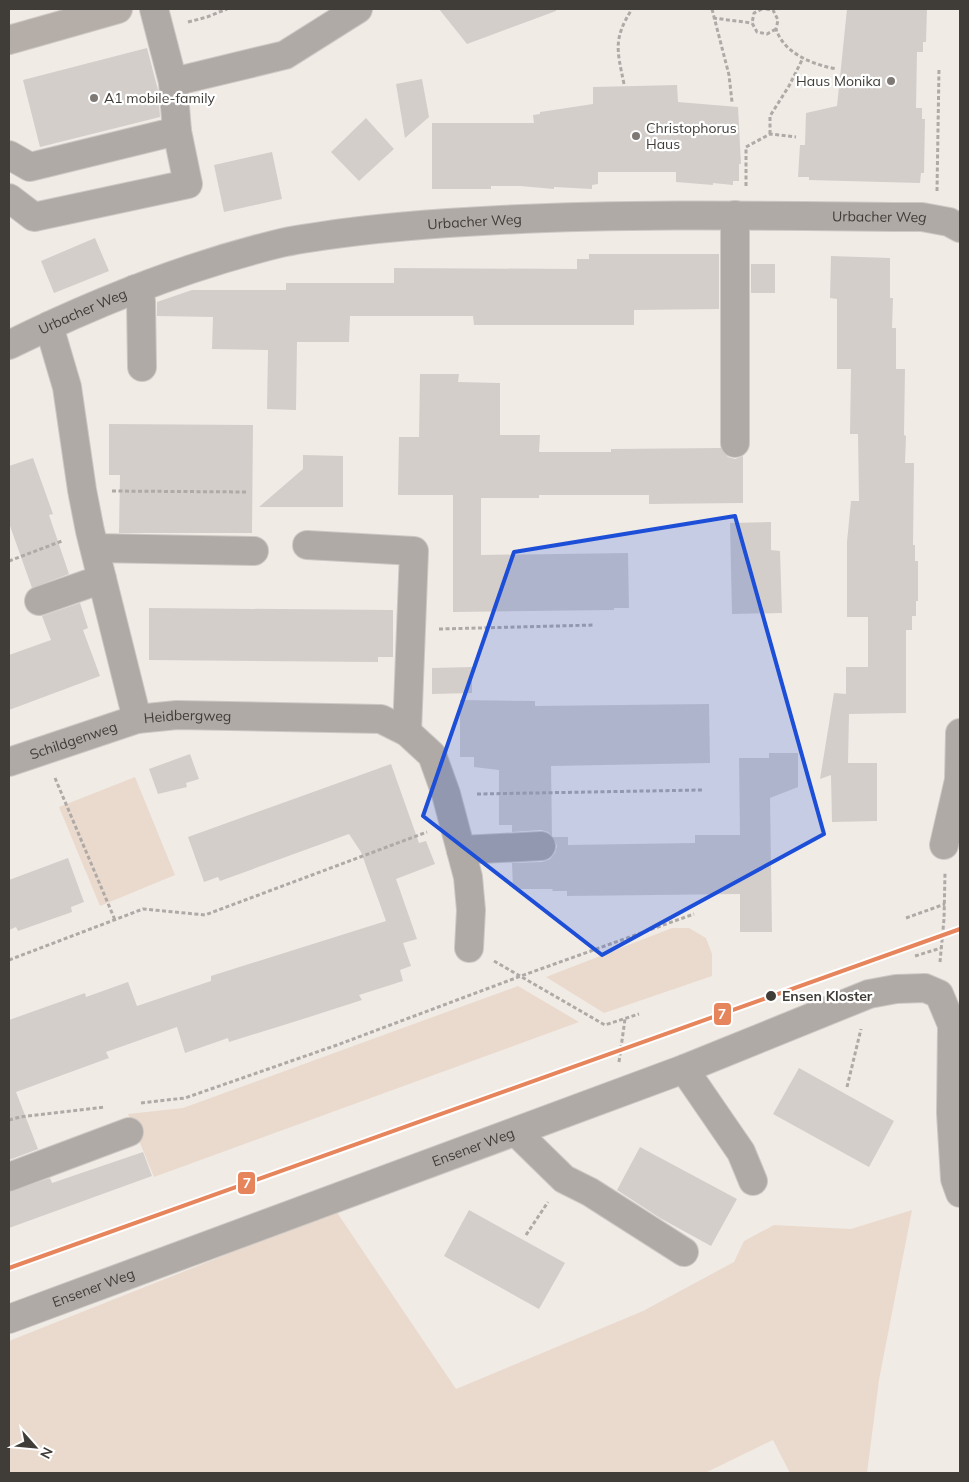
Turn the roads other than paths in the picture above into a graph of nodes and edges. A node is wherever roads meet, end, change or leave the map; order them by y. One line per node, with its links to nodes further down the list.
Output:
1 (118, 9): 4 (main road)
2 (154, 9): 5 (street)
3 (358, 9): 5 (street)
4 (9, 40)
5 (173, 82): 6 (street)
6 (177, 131): 7 (street); 8 (street)
7 (9, 155)
8 (9, 198)
9 (741, 215): 10 (street, Urbacher Weg); 11 (street, Urbacher Weg); 15 (street)
10 (954, 226)
11 (135, 289): 12 (street, Urbacher Weg); 14 (street)
12 (49, 326): 13 (street, Urbacher Weg); 16 (street, Heidbergweg)
13 (9, 345)
14 (142, 367)
15 (735, 443)
16 (92, 539): 18 (street); 19 (street, Heidbergweg)
17 (307, 545): 22 (street)
18 (254, 550)
19 (102, 579): 20 (street); 21 (street, Heidbergweg)
20 (39, 600)
21 (137, 719): 22 (street, Heidbergweg); 24 (street, Schildgenweg)
22 (407, 732): 27 (street, Heidbergweg)
23 (960, 733): 25 (street)
24 (9, 762)
25 (944, 845)
26 (541, 846): 27 (street)
27 (461, 850): 28 (street, Heidbergweg)
28 (469, 948)
29 (956, 1023): 30 (street, Ensener Weg); 35 (street)
30 (684, 1069): 32 (street, Ensener Weg); 34 (street)
31 (129, 1132): 33 (street)
32 (516, 1132): 36 (street); 37 (street, Ensener Weg)
33 (9, 1177)
34 (753, 1181)
35 (960, 1193)
36 (684, 1252)
37 (9, 1319)

